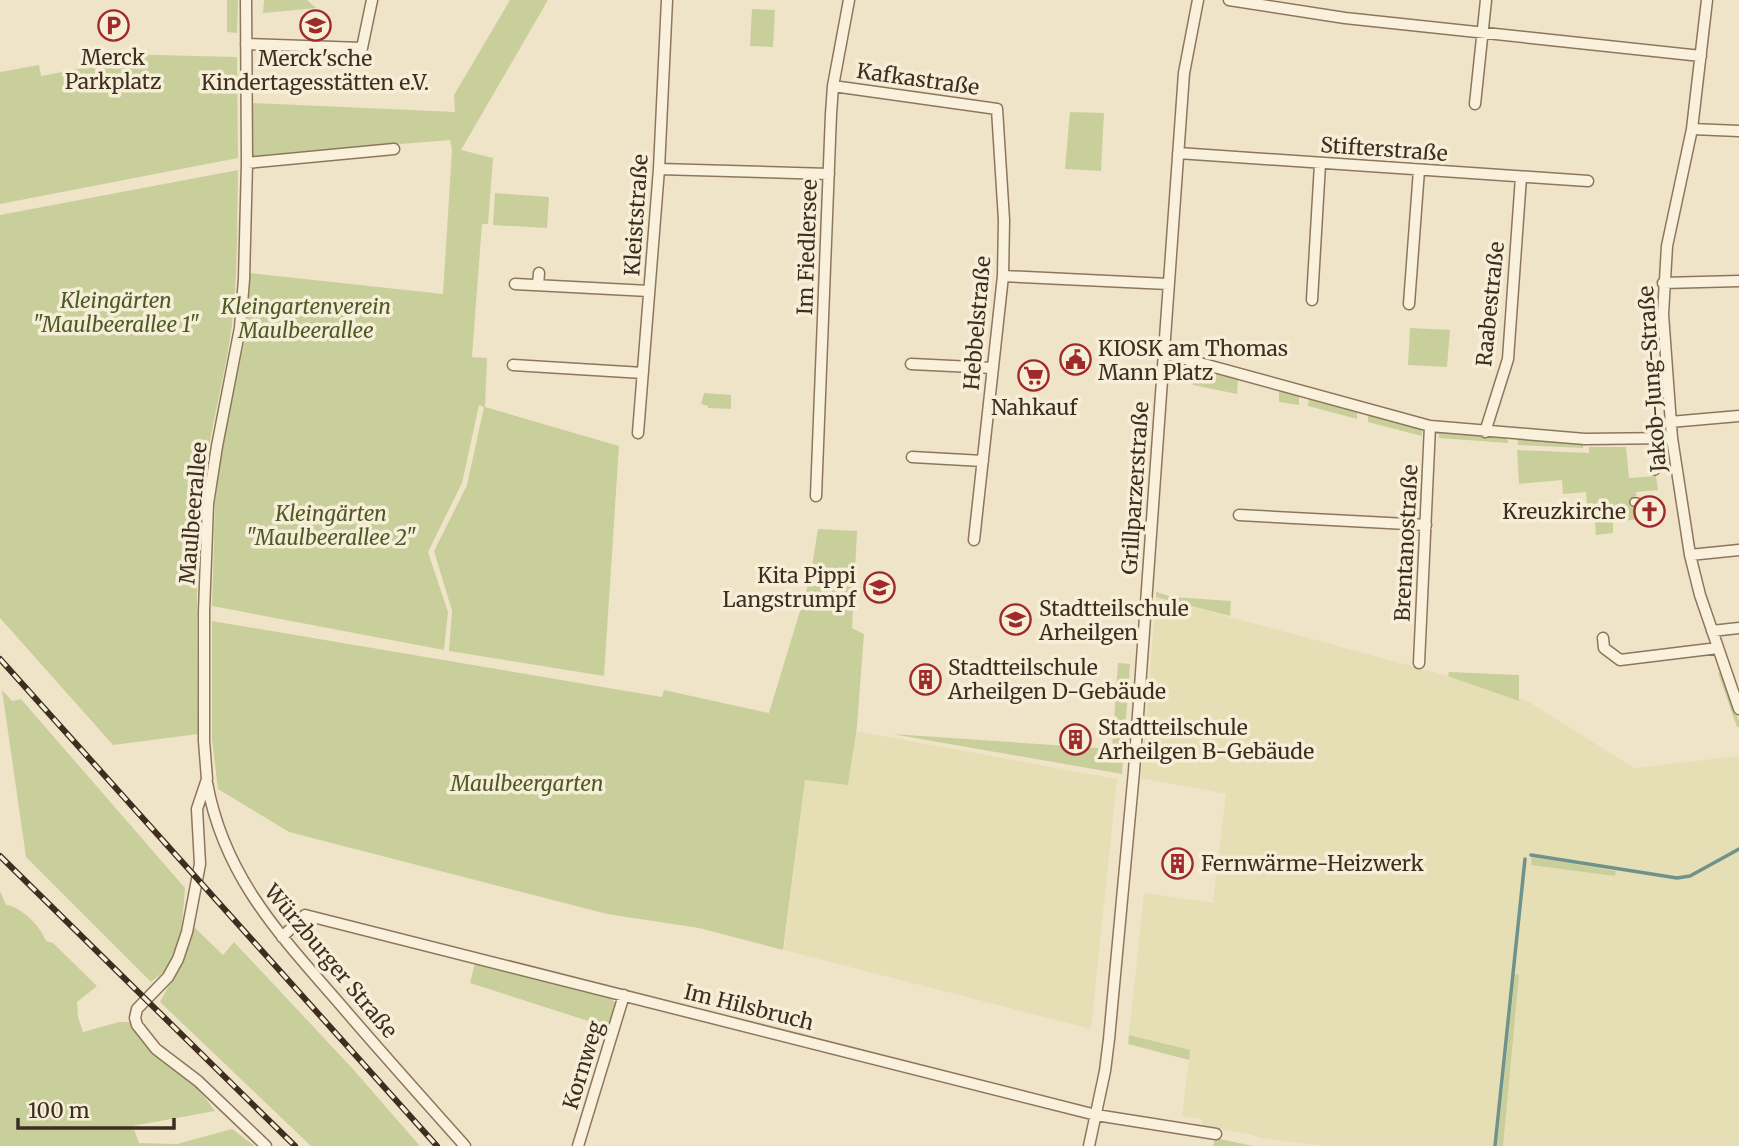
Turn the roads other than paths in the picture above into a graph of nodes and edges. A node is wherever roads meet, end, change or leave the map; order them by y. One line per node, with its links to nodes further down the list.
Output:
1 (246, 0): 10 (street, Maulbeerallee)
2 (372, 0): 10 (street)
3 (667, 0): 21 (street, Kleiststraße)
4 (849, 0): 12 (street, Im Fiedlersee)
5 (1198, 0): 18 (street, Grillparzerstraße)
6 (1229, 0): 9 (street)
7 (1486, 0): 9 (street)
8 (1707, 0): 11 (street, Jakob-Jung-Straße)
9 (1481, 33): 11 (street); 13 (street)
10 (246, 44): 19 (street, Maulbeerallee)
11 (1701, 57): 15 (street, Jakob-Jung-Straße)
12 (834, 86): 14 (street, Kafkastraße); 23 (street, Im Fiedlersee)
13 (1475, 104)
14 (997, 109): 27 (street, Hebbelstraße)
15 (1692, 129): 16 (street); 29 (street, Jakob-Jung-Straße)
16 (1739, 131)
17 (394, 149): 19 (street)
18 (1178, 153): 20 (street, Stifterstraße); 31 (street, Grillparzerstraße)
19 (247, 163): 61 (street, Maulbeerallee)
20 (1320, 164): 22 (street, Stifterstraße); 34 (street)
21 (659, 169): 23 (street); 33 (street, Kleiststraße)
22 (1419, 170): 24 (street, Stifterstraße); 35 (street)
23 (829, 174): 49 (street, Im Fiedlersee)
24 (1521, 177): 25 (street, Stifterstraße); 44 (street, Raabestraße)
25 (1588, 181)
26 (539, 273): 32 (street)
27 (1003, 276): 31 (street); 39 (street, Hebbelstraße)
28 (1739, 281): 29 (street)
29 (1663, 283): 42 (street, Jakob-Jung-Straße)
30 (515, 284): 32 (street)
31 (1168, 284): 36 (street, Grillparzerstraße)
32 (538, 285): 33 (street)
33 (649, 291): 40 (street, Kleiststraße)
34 (1312, 300)
35 (1409, 303)
36 (1163, 353): 43 (street); 64 (street, Grillparzerstraße)
37 (911, 364): 39 (street)
38 (513, 365): 40 (street)
39 (993, 368): 48 (street, Hebbelstraße)
40 (643, 373): 45 (street, Kleiststraße)
41 (1739, 416): 42 (street)
42 (1670, 422): 46 (street, Jakob-Jung-Straße)
43 (1430, 426): 44 (street); 51 (street, Brentanostraße)
44 (1485, 432): 46 (street)
45 (638, 433)
46 (1672, 438): 54 (street, Jakob-Jung-Straße)
47 (912, 457): 48 (street)
48 (983, 461): 52 (street, Hebbelstraße)
49 (816, 496)
50 (1239, 515): 51 (street)
51 (1426, 525): 59 (street, Brentanostraße)
52 (974, 540)
53 (1739, 550): 54 (street)
54 (1690, 555): 56 (street, Jakob-Jung-Straße)
55 (1739, 628): 56 (street)
56 (1712, 631): 58 (street, Jakob-Jung-Straße)
57 (1603, 638): 58 (street)
58 (1718, 649): 60 (street, Jakob-Jung-Straße)
59 (1419, 663)
60 (1739, 709)
61 (206, 779): 62 (street, Würzburger Straße); 66 (street, Maulbeerallee)
62 (282, 937): 63 (street, Im Hilsbruch); 67 (street, Würzburger Straße)
63 (624, 995): 64 (street, Im Hilsbruch); 68 (street, Kornweg)
64 (1096, 1115): 65 (street, Im Hilsbruch); 69 (street, Grillparzerstraße)
65 (1216, 1134)
66 (266, 1146)
67 (466, 1146)
68 (578, 1146)
69 (1089, 1146)

